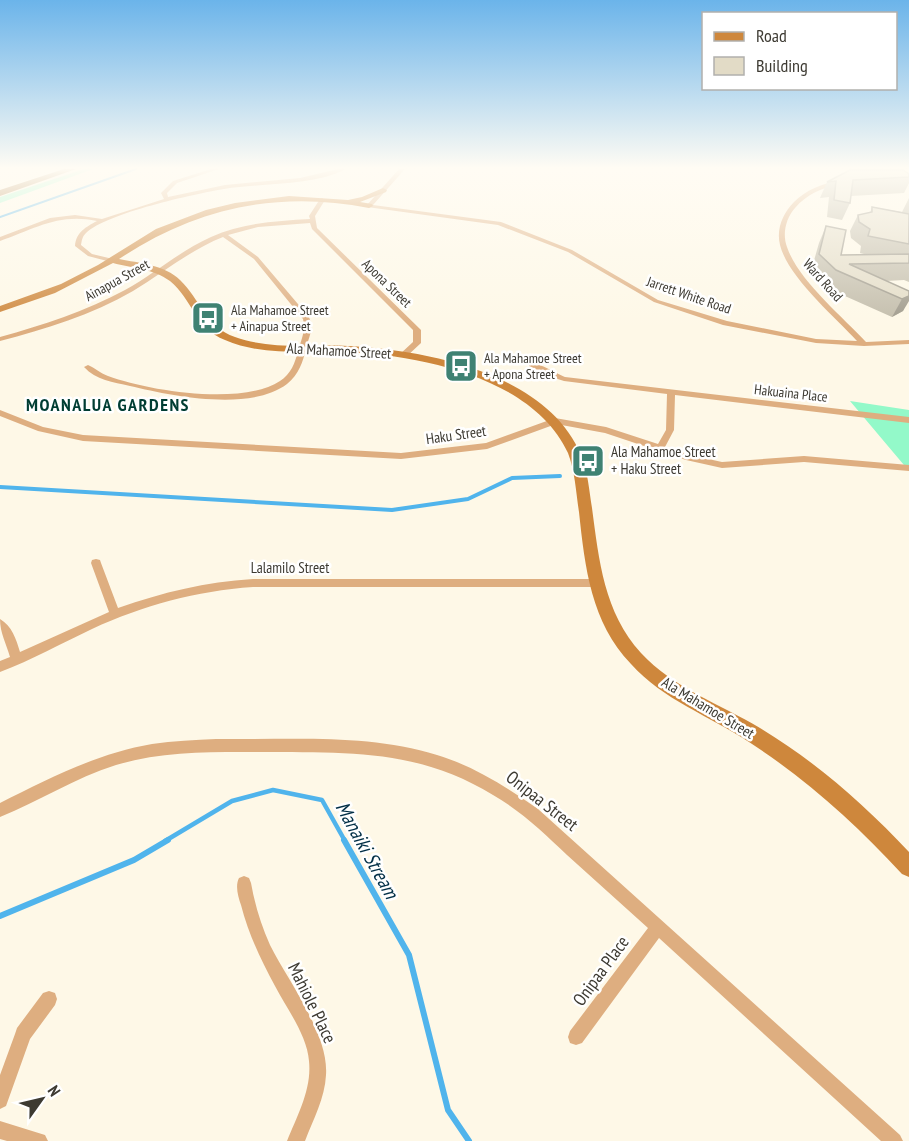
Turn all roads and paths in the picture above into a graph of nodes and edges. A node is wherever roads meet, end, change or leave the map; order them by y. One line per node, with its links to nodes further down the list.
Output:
1 (40, 222): 9 (street)
2 (101, 222): 10 (street, Ala Mahamoe Street)
3 (182, 222): 10 (street, Jarrett White Road)
4 (286, 222): 8 (street, Ainapua Street)
5 (312, 222): 19 (street, Apona Street)
6 (493, 222): 17 (street, Jarrett White Road)
7 (785, 222): 17 (street, Ward Road)
8 (223, 234): 11 (street, Ainapua Street); 18 (street)
9 (0, 239)
10 (111, 260): 11 (street, Ala Mahamoe Street); 12 (street, Jarrett White Road)
11 (158, 272): 15 (street, Ainapua Street); 18 (street, Ala Mahamoe Street)
12 (57, 288): 13 (street, Jarrett White Road); 14 (street, Jarrett White Road)
13 (0, 304)
14 (0, 309)
15 (0, 339)
16 (909, 342): 17 (street, Jarrett White Road)
17 (864, 344)
18 (303, 348): 19 (street, Ala Mahamoe Street); 21 (street)
19 (403, 356): 26 (street, Ala Mahamoe Street)
20 (532, 364): 22 (street, Hakuaina Place)
21 (88, 367)
22 (671, 392): 25 (street, Hakuaina Place); 28 (street)
23 (0, 413): 24 (street, Haku Street)
24 (12, 420): 26 (street, Haku Street); 27 (street)
25 (909, 420)
26 (555, 421): 28 (street); 31 (street, Ala Mahamoe Street)
27 (0, 427)
28 (660, 448): 29 (street)
29 (909, 468)
30 (96, 563): 32 (street)
31 (596, 584): 32 (street, Lalamilo Street); 37 (street, Ala Mahamoe Street)
32 (115, 614): 34 (street, Lalamilo Street)
33 (0, 624): 34 (street)
34 (17, 659): 35 (street, Lalamilo Street)
35 (0, 667)
36 (0, 810): 39 (street, Onipaa Street)
37 (909, 867)
38 (244, 883): 45 (street, Mahiole Place)
39 (658, 927): 41 (street, Onipaa Place); 46 (street, Onipaa Street)
40 (49, 999): 42 (street)
41 (576, 1037)
42 (0, 1100)
43 (0, 1130): 44 (street)
44 (39, 1141)
45 (296, 1141)
46 (894, 1141)

